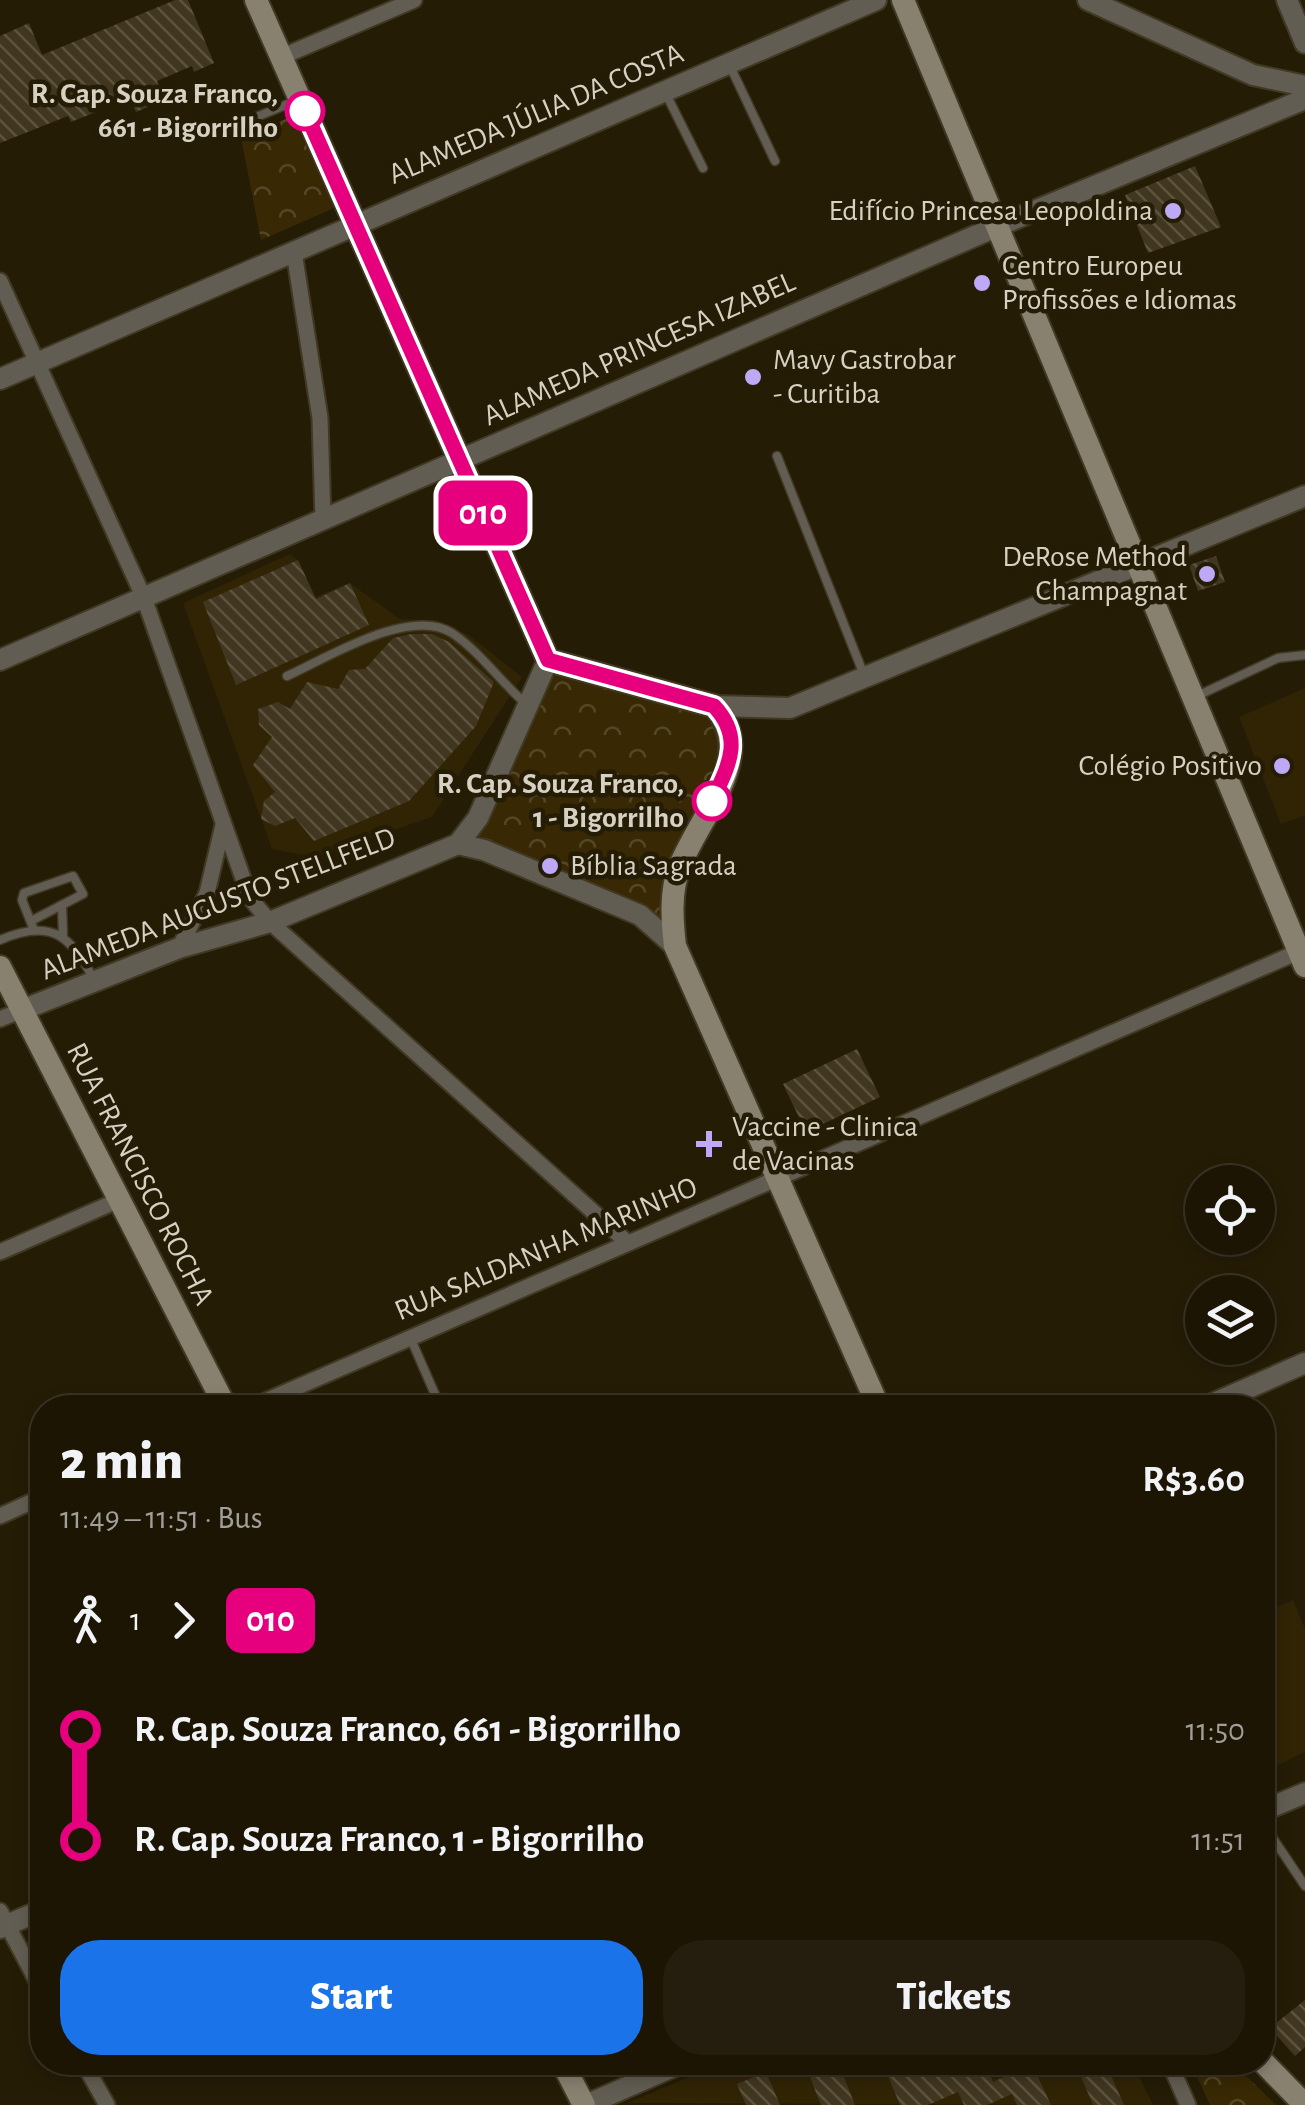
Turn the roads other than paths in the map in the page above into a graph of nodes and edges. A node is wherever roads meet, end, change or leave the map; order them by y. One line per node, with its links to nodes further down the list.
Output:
1 (256, 0): 8 (main road)
2 (414, 0): 8 (street)
3 (876, 0): 9 (street, ALAMEDA JÚLIA DA COSTA)
4 (903, 0): 20 (main road)
5 (1088, 0): 10 (street)
6 (1286, 0): 7 (street)
7 (1305, 43)
8 (281, 58): 13 (main road)
9 (728, 64): 12 (street, ALAMEDA JÚLIA DA COSTA); 17 (lane)
10 (1253, 75): 11 (street); 15 (street)
11 (1305, 86)
12 (665, 91): 18 (lane); 19 (street, ALAMEDA JÚLIA DA COSTA)
13 (300, 99): 16 (lane); 19 (main road)
14 (1305, 99): 15 (street, ALAMEDA PRINCESA IZABEL)
15 (1264, 116): 20 (street, ALAMEDA PRINCESA IZABEL)
16 (242, 123)
17 (775, 162)
18 (703, 168)
19 (355, 225): 21 (street, ALAMEDA JÚLIA DA COSTA); 26 (main road)
20 (998, 226): 26 (street, ALAMEDA PRINCESA IZABEL); 29 (main road)
21 (294, 252): 23 (street, ALAMEDA JÚLIA DA COSTA); 28 (street)
22 (0, 281): 23 (street)
23 (38, 363): 24 (street, ALAMEDA JÚLIA DA COSTA); 30 (street)
24 (0, 379)
25 (776, 456): 35 (lane)
26 (459, 460): 28 (street, ALAMEDA PRINCESA IZABEL); 33 (main road)
27 (1305, 496): 29 (street)
28 (323, 519): 30 (street, ALAMEDA PRINCESA IZABEL)
29 (1138, 565): 35 (street); 36 (main road)
30 (144, 598): 32 (street, ALAMEDA PRINCESA IZABEL); 39 (street)
31 (1305, 655): 36 (lane)
32 (0, 660)
33 (548, 660): 37 (street); 38 (main road)
34 (287, 676): 37 (lane)
35 (865, 677): 38 (street)
36 (1193, 698): 48 (main road)
37 (528, 706): 40 (street)
38 (714, 706): 46 (main road)
39 (223, 825): 42 (street); 47 (street)
40 (458, 844): 42 (street, ALAMEDA AUGUSTO STELLFELD); 46 (street)
41 (62, 904): 43 (lane); 43 (lane); 44 (lane)
42 (270, 922): 47 (street, ALAMEDA AUGUSTO STELLFELD); 54 (street)
43 (33, 925): 44 (lane); 45 (lane)
44 (63, 934): 50 (lane)
45 (0, 940)
46 (675, 946): 52 (main road)
47 (179, 948): 50 (street, ALAMEDA AUGUSTO STELLFELD)
48 (1303, 956): 52 (street, RUA SALDANHA MARINHO)
49 (0, 968): 51 (main road, RUA FRANCISCO ROCHA)
50 (95, 980): 51 (street, ALAMEDA AUGUSTO STELLFELD)
51 (11, 1015): 53 (main road, RUA FRANCISCO ROCHA)
52 (778, 1178): 54 (street, RUA SALDANHA MARINHO); 61 (main road)
53 (119, 1200): 55 (street); 58 (main road, RUA FRANCISCO ROCHA)
54 (628, 1243): 56 (street, RUA SALDANHA MARINHO)
55 (0, 1252)
56 (410, 1338): 59 (street, RUA SALDANHA MARINHO); 60 (lane)
57 (1305, 1363): 62 (street)
58 (219, 1395)
59 (279, 1395)
60 (435, 1395)
61 (873, 1395)
62 (1232, 1395)
63 (30, 1502): 64 (street)
64 (0, 1516)
65 (1305, 1793): 66 (street)
66 (1275, 1806)
67 (1275, 1841): 68 (lane)
68 (1305, 1886)
69 (30, 1914): 70 (street)
70 (2, 1922): 71 (street)
71 (30, 1970)
72 (91, 2075): 77 (street)
73 (569, 2075): 78 (main road)
74 (654, 2075): 78 (street)
75 (1175, 2075): 79 (street)
76 (1275, 2075): 80 (main road)
77 (108, 2105)
78 (585, 2105)
79 (1188, 2105)
80 (1305, 2105)

